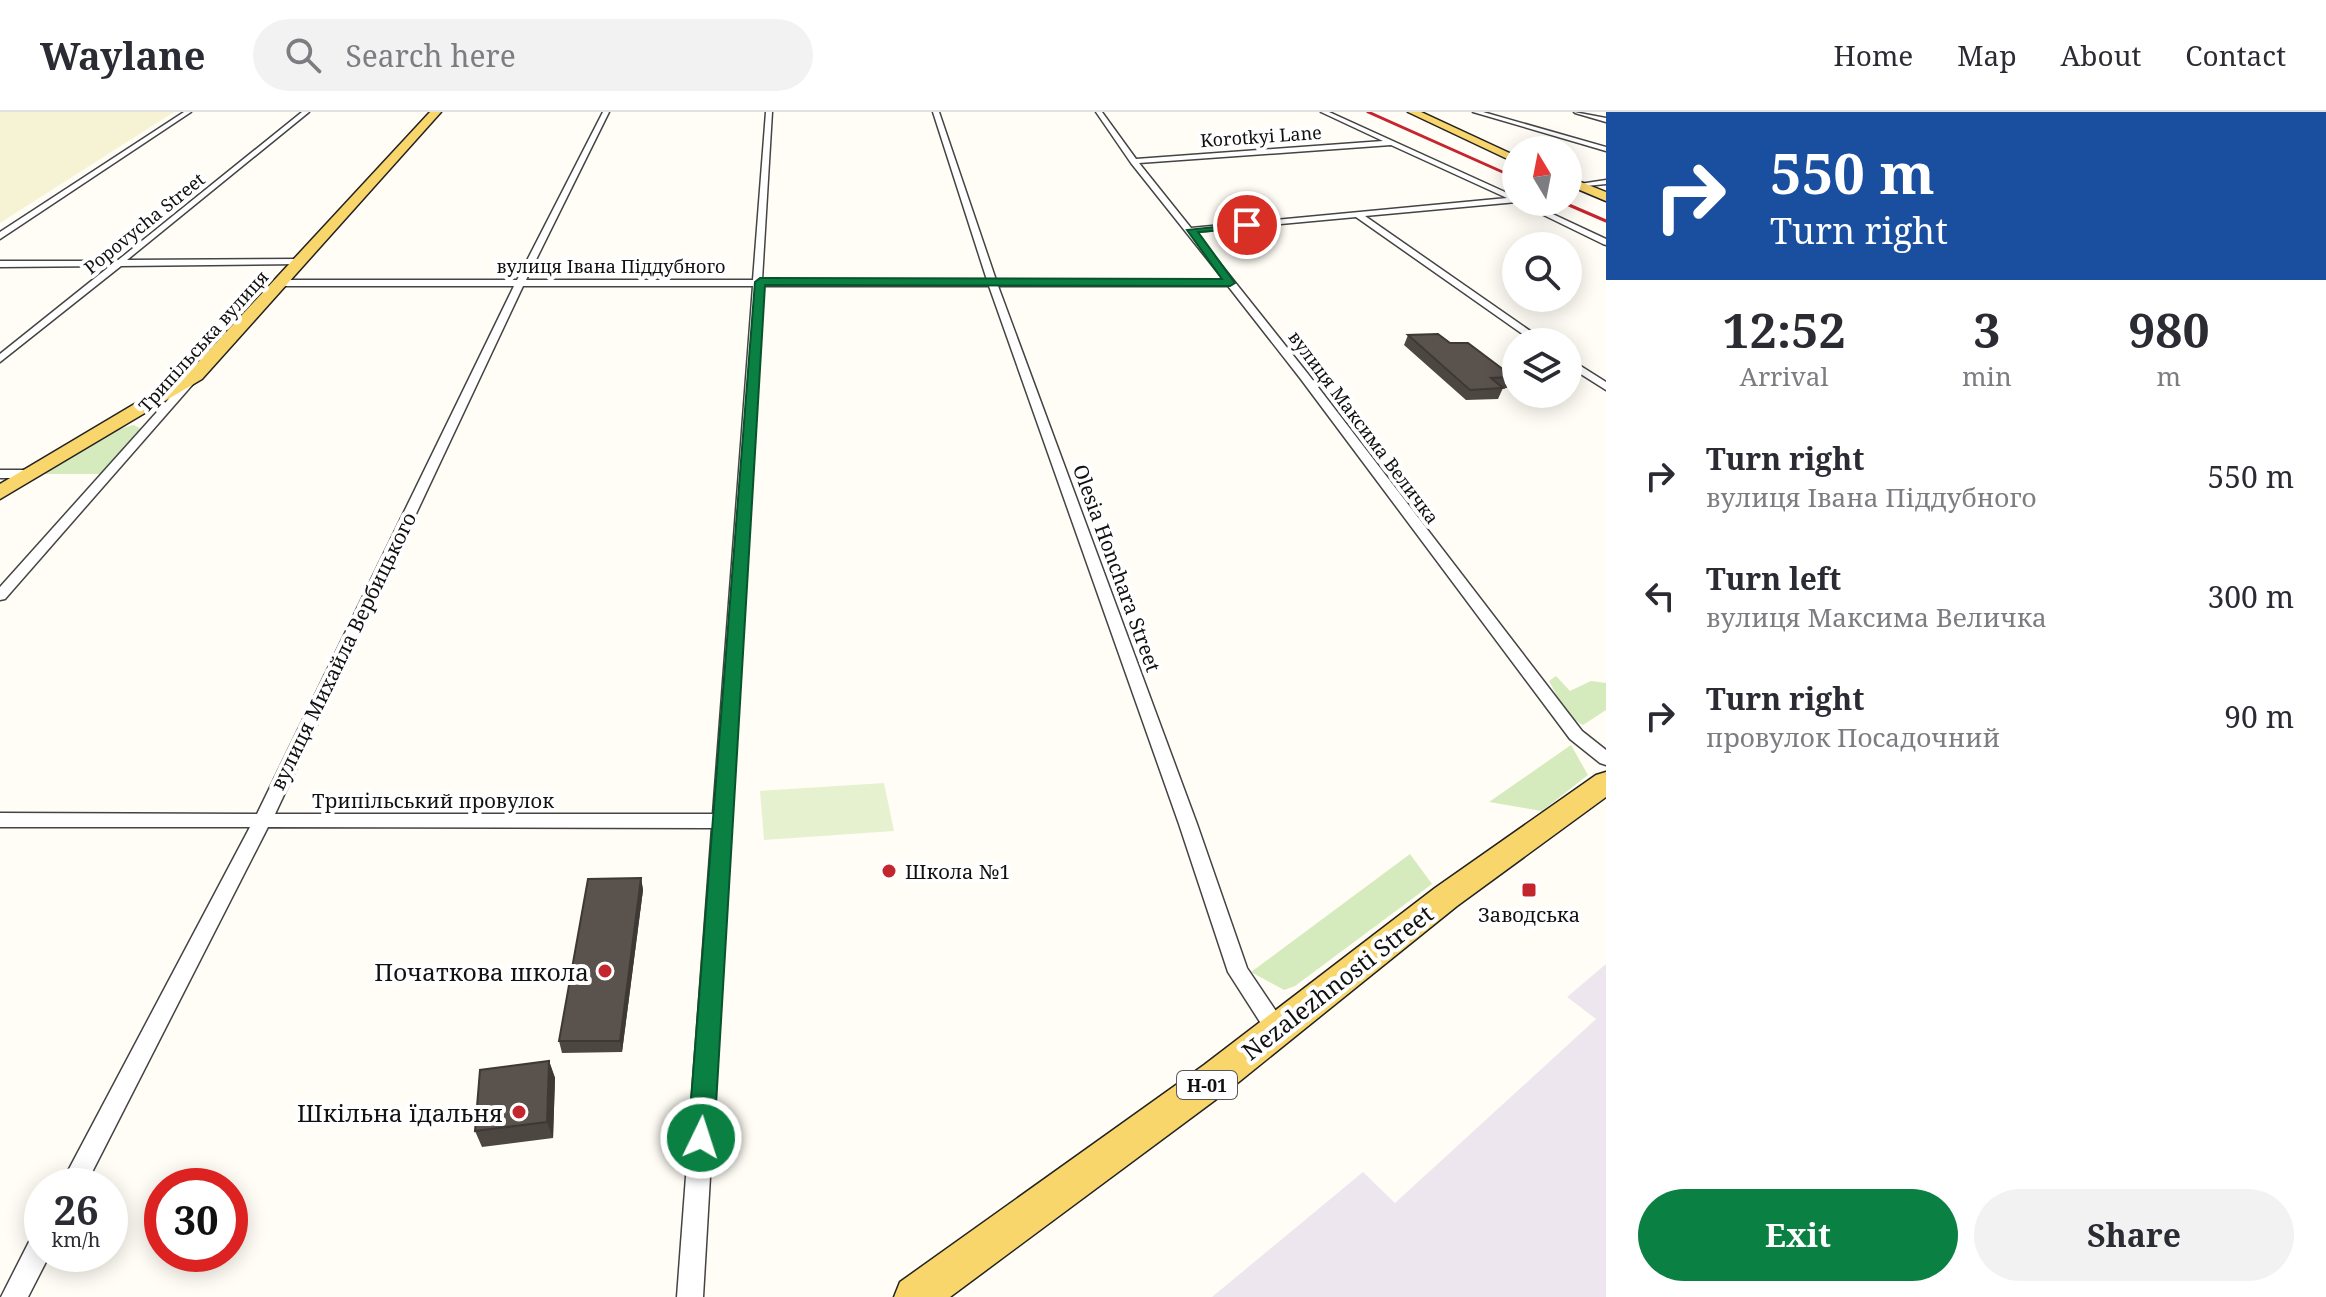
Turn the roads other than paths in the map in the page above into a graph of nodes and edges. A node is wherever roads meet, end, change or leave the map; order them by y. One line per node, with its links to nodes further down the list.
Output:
1 (188, 112): 26 (street)
2 (306, 112): 30 (street, Popovycha Street)
3 (436, 112): 28 (main road, Трипільська вулиця)
4 (606, 112): 34 (street, вулиця Михайла Вербицького)
5 (769, 112): 32 (street)
6 (936, 112): 31 (street, Olesia Honchara Street)
7 (1099, 112): 16 (street, вулиця Максима Величка)
8 (1324, 112): 13 (street)
9 (1413, 112): 15 (main road)
10 (1476, 112): 14 (street)
11 (1577, 112): 12 (street)
12 (1606, 120)
13 (1391, 143): 16 (street, Korotkyi Lane); 20 (street)
14 (1606, 149)
15 (1502, 153)
16 (1134, 161): 25 (street, вулиця Максима Величка)
17 (1606, 182): 18 (street)
18 (1582, 183)
19 (1582, 187): 21 (main road)
20 (1502, 193)
21 (1606, 197)
22 (1502, 202): 23 (street)
23 (1359, 216): 25 (street); 36 (street)
24 (1552, 216): 27 (street)
25 (1191, 230): 35 (street, вулиця Максима Величка)
26 (0, 236)
27 (1606, 242)
28 (299, 262): 30 (street); 33 (main road, Трипільська вулиця)
29 (0, 264): 30 (street)
30 (120, 264): 37 (street, Popovycha Street)
31 (992, 281): 32 (street, вулиця Івана Піддубного); 35 (street, вулиця Івана Піддубного); 50 (street, Olesia Honchara Street)
32 (760, 282): 34 (street, вулиця Івана Піддубного); 48 (street)
33 (280, 283): 34 (street, вулиця Івана Піддубного); 39 (main road, Трипільська вулиця)
34 (520, 283): 49 (street, вулиця Михайла Вербицького)
35 (1230, 283): 45 (street, вулиця Максима Величка)
36 (1521, 328)
37 (0, 359)
38 (1582, 371): 40 (street)
39 (196, 375): 42 (main road); 44 (street, Трипільська вулиця)
40 (1606, 387)
41 (0, 474): 42 (street)
42 (33, 474): 43 (main road)
43 (0, 493)
44 (0, 596)
45 (1606, 759)
46 (1606, 782): 50 (main road, Nezalezhnosti Street / Н-01)
47 (0, 820): 49 (street, Трипільський провулок)
48 (723, 821): 49 (street, Трипільський провулок); 54 (street)
49 (262, 822): 51 (street, вулиця Михайла Вербицького)
50 (1277, 1029): 55 (main road, Nezalezhnosti Street / Н-01)
51 (81, 1168)
52 (27, 1272): 53 (street)
53 (14, 1297)
54 (690, 1297)
55 (915, 1297)

